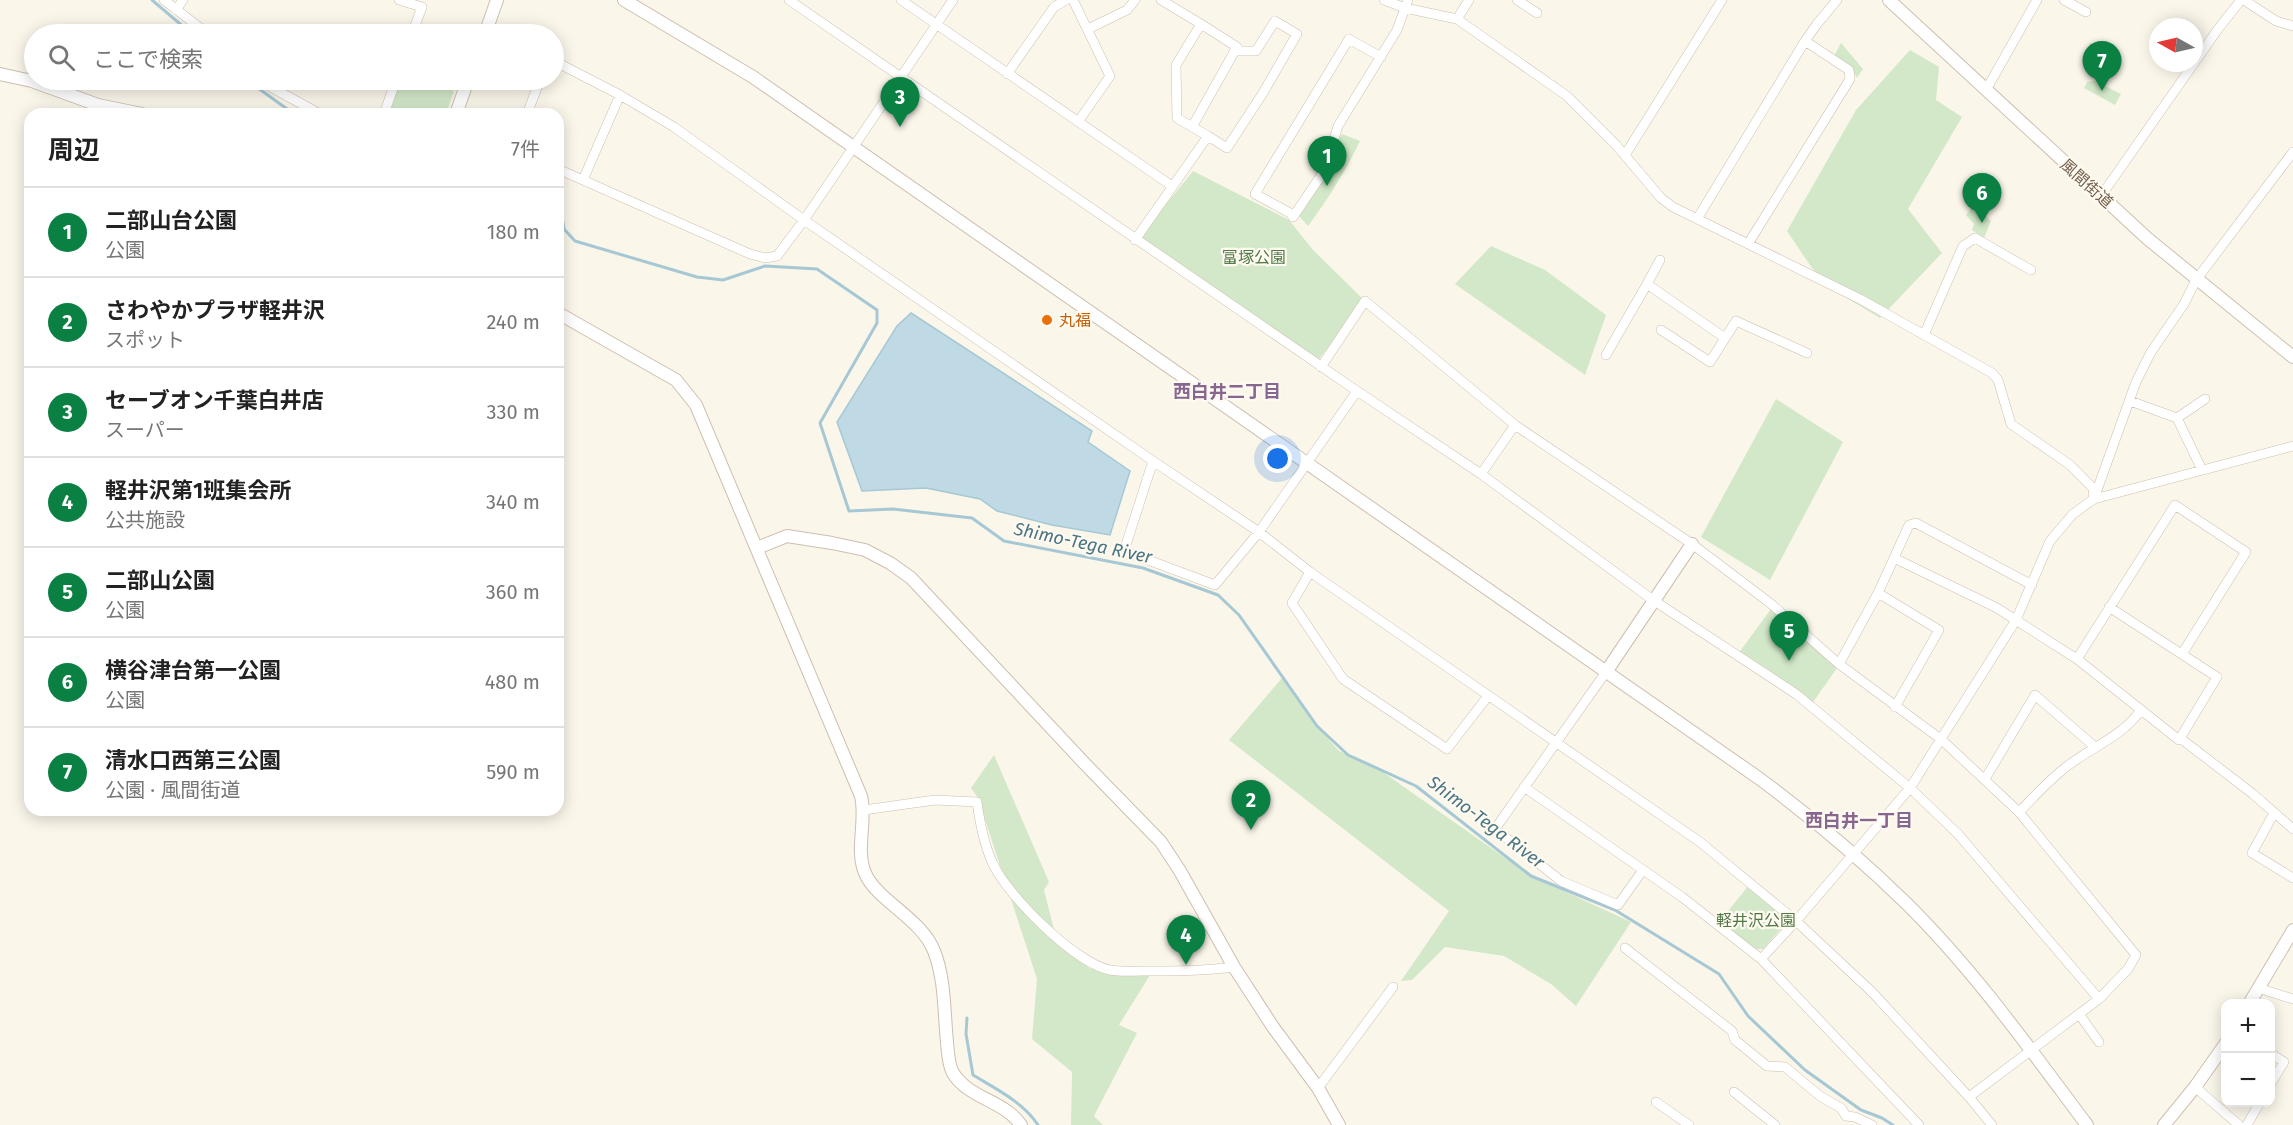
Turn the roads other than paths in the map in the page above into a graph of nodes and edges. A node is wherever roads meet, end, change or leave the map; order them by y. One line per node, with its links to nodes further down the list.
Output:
1 (164, 0): 23 (street)
2 (183, 0): 23 (street)
3 (399, 0): 28 (street)
4 (497, 0): 29 (street)
5 (624, 0): 57 (street)
6 (789, 0): 40 (street)
7 (901, 0): 31 (street)
8 (953, 0): 31 (street)
9 (1066, 0): 39 (street)
10 (1073, 0): 33 (street)
11 (1135, 0): 33 (street)
12 (1161, 0): 30 (street)
13 (1384, 0): 22 (street)
14 (1469, 0): 26 (street)
15 (1517, 0): 25 (street)
16 (1722, 0): 59 (street)
17 (1837, 0): 34 (street)
18 (1889, 0): 47 (street, 風間街道)
19 (2037, 0): 47 (street)
20 (2064, 0): 24 (street)
21 (2243, 0): 32 (street); 63 (street)
22 (1407, 4): 26 (street); 36 (street)
23 (176, 10): 27 (street)
24 (2086, 12)
25 (1537, 13)
26 (1457, 19): 59 (street)
27 (195, 24)
28 (416, 24)
29 (489, 24)
30 (1201, 24): 35 (street); 55 (street)
31 (935, 25): 39 (street); 40 (street)
32 (2293, 26)
33 (1088, 29): 54 (street)
34 (1805, 41): 64 (street); 67 (street)
35 (1234, 51): 55 (street); 56 (street)
36 (1380, 57): 36 (street)
37 (564, 66): 48 (street)
38 (0, 74): 41 (street)
39 (1007, 74): 54 (street)
40 (902, 77): 57 (street); 66 (street)
41 (24, 79)
42 (57, 90): 49 (street)
43 (275, 90): 50 (street)
44 (392, 90): 51 (street)
45 (464, 90): 52 (street)
46 (536, 90): 53 (street)
47 (1986, 90): 63 (street, 風間街道)
48 (620, 95): 61 (street); 65 (street)
49 (113, 108)
50 (309, 108)
51 (386, 108)
52 (458, 108)
53 (529, 108)
54 (1078, 122): 62 (street)
55 (1192, 127): 56 (street)
56 (1208, 136): 62 (street)
57 (854, 148): 65 (street); 87 (street)
58 (2293, 152): 70 (street)
59 (1625, 155): 64 (street)
60 (564, 172): 61 (street)
61 (584, 180): 65 (street)
62 (1172, 186): 66 (street)
63 (2101, 196): 70 (street, 風間街道)
64 (1697, 219): 67 (street)
65 (804, 220): 86 (street)
66 (1136, 240): 79 (street)
67 (1748, 244): 74 (street)
68 (1660, 260): 71 (street)
69 (2031, 270): 74 (street)
70 (2196, 280): 78 (street, 風間街道); 82 (street)
71 (1647, 284): 75 (street); 77 (street)
72 (564, 316): 93 (street)
73 (1661, 330): 75 (street)
74 (1924, 335): 90 (street)
75 (1725, 338): 76 (street)
76 (1807, 353)
77 (1606, 355)
78 (2293, 357)
79 (1321, 367): 80 (street); 84 (street)
80 (1358, 392): 87 (street); 89 (street)
81 (2205, 399): 83 (street)
82 (2130, 401): 83 (street); 90 (street)
83 (2177, 418): 88 (street)
84 (1515, 425): 89 (street); 92 (street)
85 (2293, 446): 88 (street)
86 (1153, 461): 91 (street); 91 (street)
87 (1309, 464): 91 (street); 104 (street)
88 (2202, 470): 90 (street)
89 (1481, 474): 98 (street)
90 (2094, 498): 96 (street)
91 (1259, 532): 95 (street)
92 (1692, 544): 98 (street); 103 (street)
93 (757, 548): 115 (street); 126 (street)
94 (1894, 558): 96 (street); 97 (street); 100 (street)
95 (1310, 572): 105 (street); 105 (street)
96 (2032, 585): 100 (street)
97 (1878, 593): 103 (street); 106 (street)
98 (1653, 600): 104 (street); 114 (street)
99 (2109, 607): 101 (street); 101 (street); 102 (street)
100 (2016, 620): 102 (street); 109 (street)
101 (2182, 654): 108 (street)
102 (2077, 659): 107 (street)
103 (1839, 664): 106 (street)
104 (1606, 672): 110 (street); 119 (street)
105 (1488, 696): 110 (street)
106 (1895, 706): 109 (street)
107 (2140, 711): 108 (street); 111 (street)
108 (2180, 738): 117 (street)
109 (1942, 740): 112 (street); 114 (street)
110 (1556, 742): 113 (street); 122 (street)
111 (2095, 747): 112 (street); 116 (street)
112 (1985, 779): 116 (street)
113 (1524, 787): 120 (street); 120 (street)
114 (1910, 788): 119 (street); 129 (street)
115 (864, 810): 126 (street); 145 (street)
116 (2019, 812): 129 (street)
117 (2274, 813): 118 (street); 121 (street)
118 (2293, 829)
119 (1853, 855): 122 (street); 134 (street)
120 (1643, 870): 125 (street)
121 (2293, 878)
122 (1796, 921): 125 (street); 141 (street)
123 (2293, 930): 128 (street)
124 (1626, 948): 144 (street)
125 (1761, 959): 151 (street)
126 (1234, 968): 139 (street)
127 (1393, 987): 139 (street)
128 (2258, 988): 130 (street); 131 (street)
129 (2099, 999): 132 (street)
130 (2252, 999)
131 (2293, 999)
132 (2079, 1014): 133 (street); 134 (street)
133 (2099, 1042)
134 (2032, 1049): 141 (street); 153 (street)
135 (2221, 1050): 138 (street)
136 (2275, 1056): 137 (street)
137 (2275, 1077)
138 (2195, 1087): 154 (street); 155 (street)
139 (1318, 1088): 146 (street)
140 (1734, 1092): 148 (street)
141 (1969, 1097): 152 (street)
142 (1656, 1102): 147 (street)
143 (2257, 1107): 156 (street)
144 (1846, 1116): 149 (street); 150 (street)
145 (1021, 1125)
146 (1339, 1125)
147 (1689, 1125)
148 (1774, 1125)
149 (1840, 1125)
150 (1872, 1125)
151 (1919, 1125)
152 (1992, 1125)
153 (2087, 1125)
154 (2164, 1125)
155 (2239, 1125)
156 (2247, 1125)

